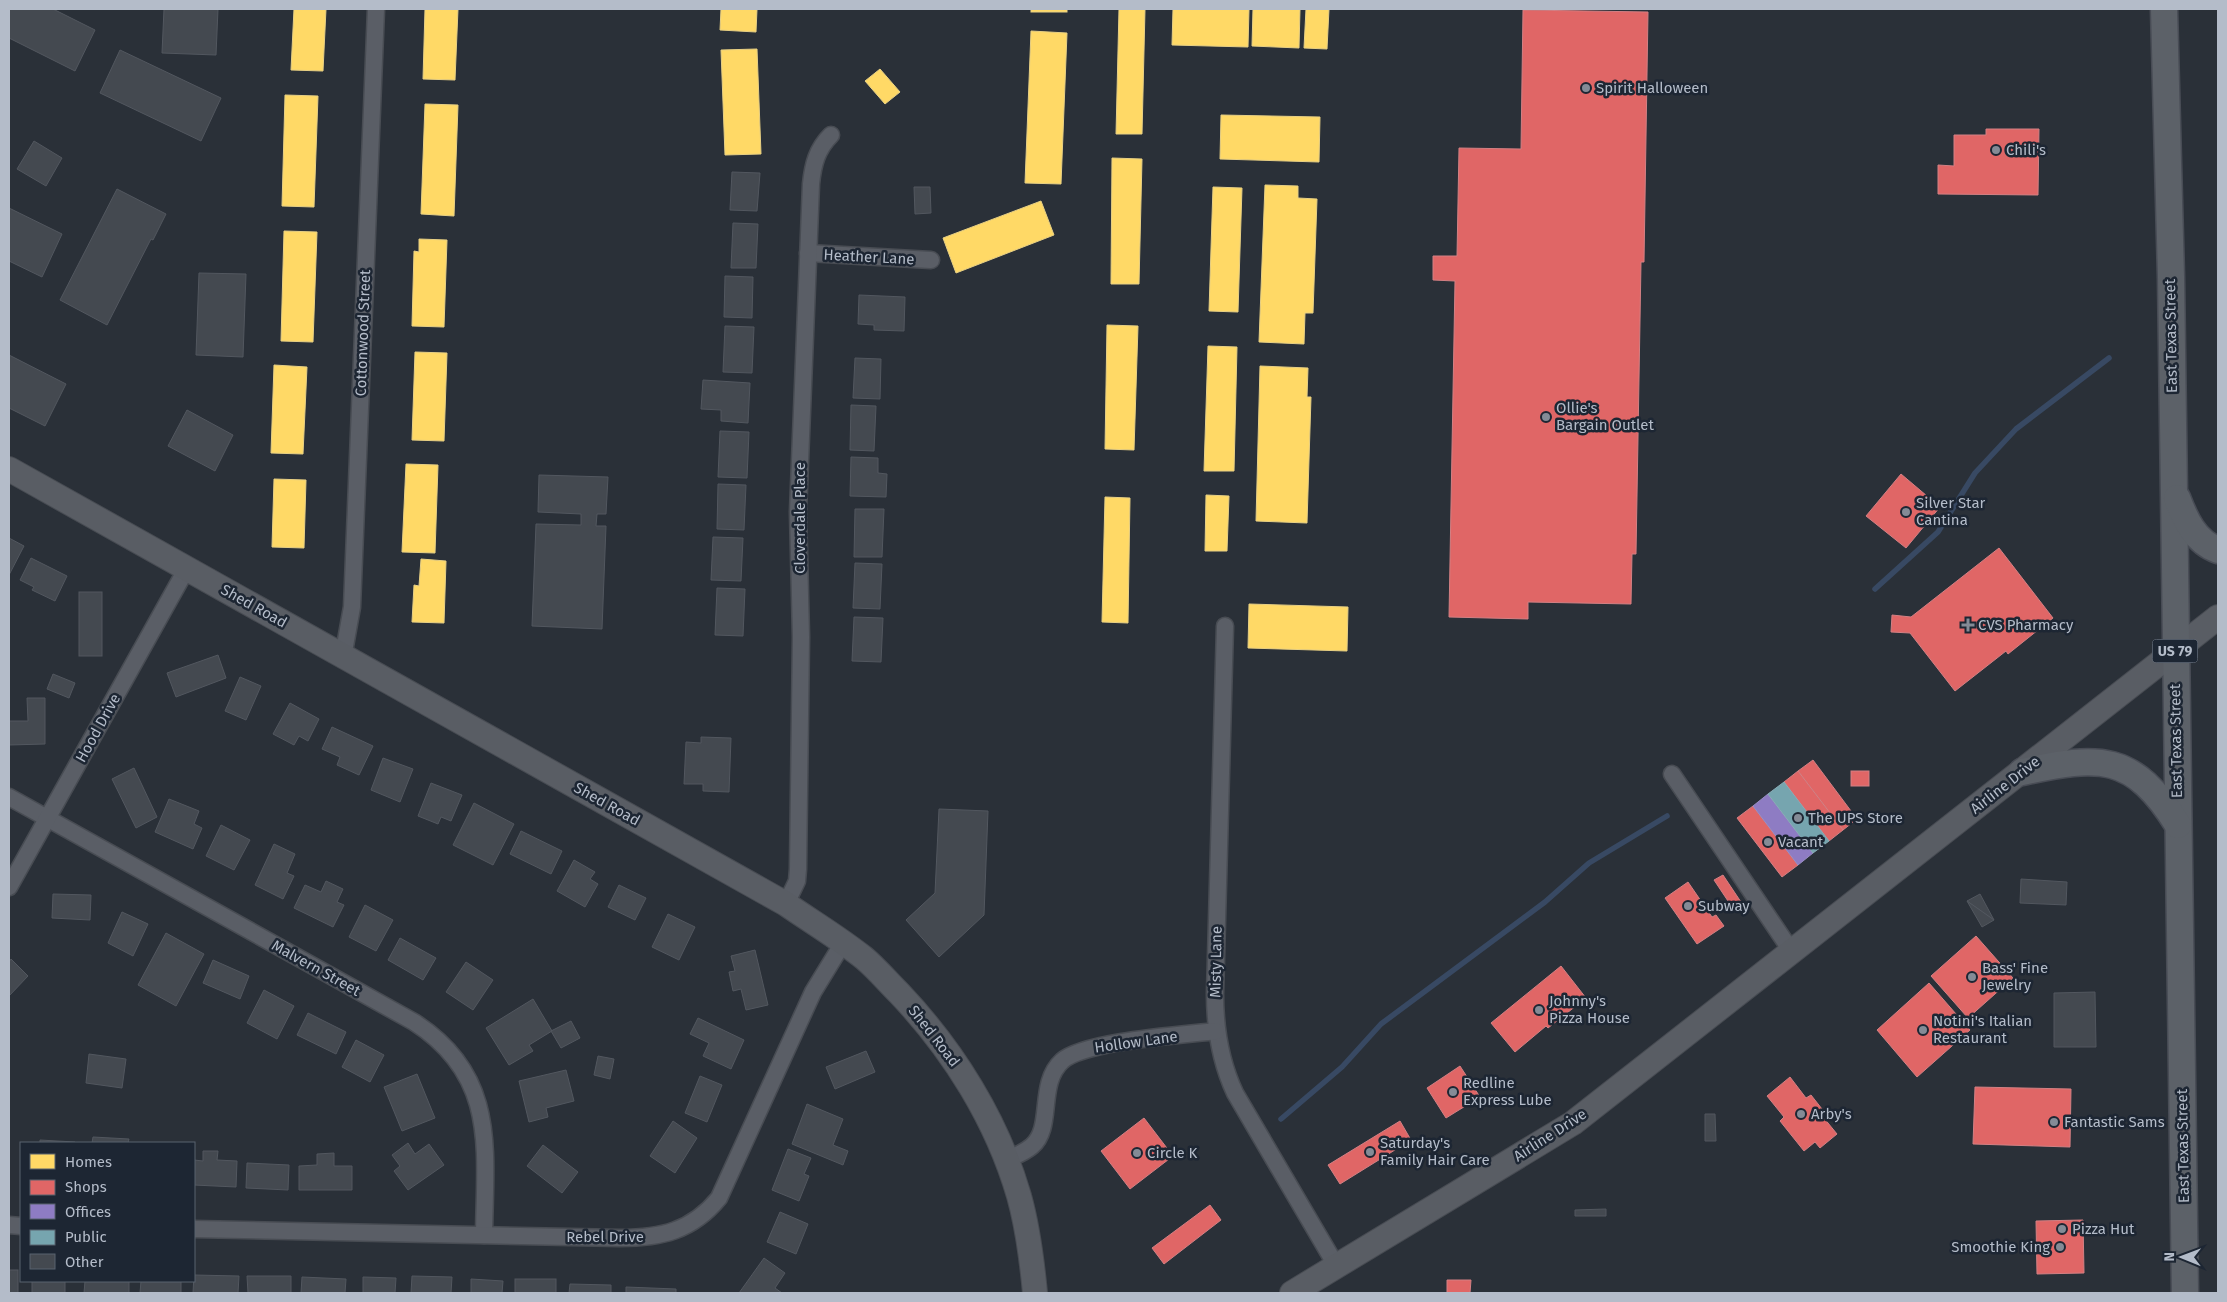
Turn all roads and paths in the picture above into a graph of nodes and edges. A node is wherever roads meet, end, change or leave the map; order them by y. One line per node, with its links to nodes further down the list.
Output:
1 (376, 9): 13 (street, Cottonwood Street)
2 (2164, 9): 7 (main road, East Texas Street / US 79)
3 (831, 134): 4 (street, Cloverdale Place)
4 (808, 253): 5 (street, Heather Lane); 20 (street, Cloverdale Place)
5 (931, 260)
6 (9, 469): 9 (street, Shed Road)
7 (2174, 491): 8 (main road); 12 (main road, East Texas Street / US 79)
8 (2218, 550)
9 (187, 568): 13 (street, Shed Road); 17 (street, Hood Drive)
10 (2218, 616): 12 (street, Airline Drive)
11 (1225, 626): 23 (street, Misty Lane)
12 (2175, 652): 14 (street, Airline Drive); 18 (main road, East Texas Street / US 79)
13 (343, 657): 20 (street, Shed Road)
14 (2022, 772): 18 (main road); 22 (street, Airline Drive)
15 (1672, 774): 22 (street)
16 (9, 797): 17 (street, Malvern Street)
17 (48, 819): 19 (street, Hood Drive); 26 (street, Malvern Street)
18 (2178, 825): 30 (main road, East Texas Street / US 79)
19 (9, 887)
20 (786, 904): 21 (street, Shed Road)
21 (843, 943): 24 (street, Shed Road); 26 (street, Rebel Drive)
22 (1792, 952): 27 (street, Airline Drive)
23 (1216, 1031): 24 (street, Hollow Lane); 27 (street, Misty Lane)
24 (1005, 1160): 28 (street, Shed Road)
25 (195, 1229): 26 (street, Rebel Drive)
26 (484, 1236)
27 (1337, 1267): 29 (street, Airline Drive)
28 (1035, 1293)
29 (1292, 1293)
30 (2185, 1293)

